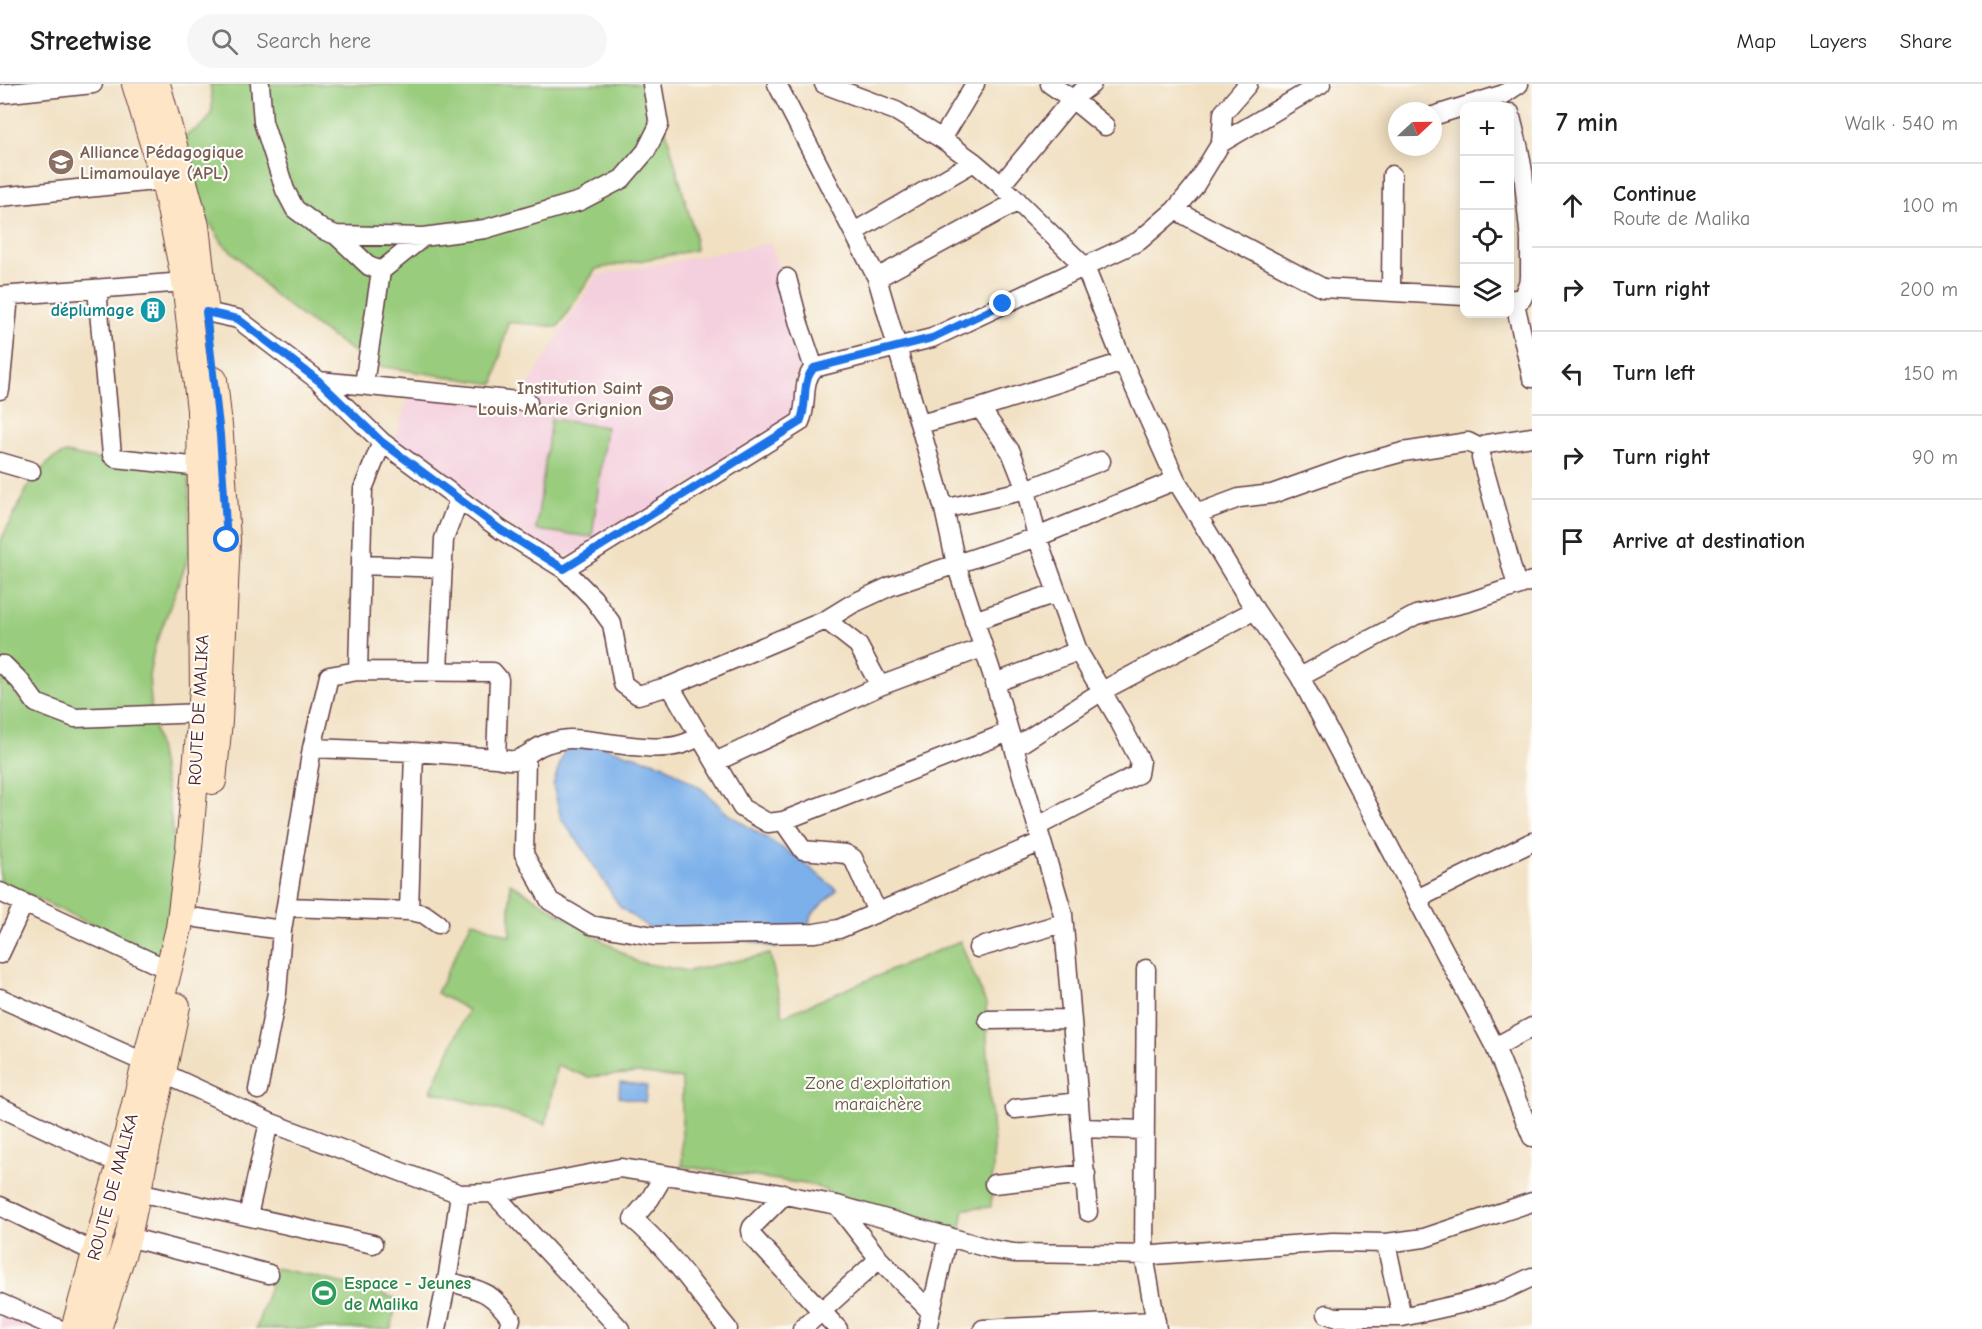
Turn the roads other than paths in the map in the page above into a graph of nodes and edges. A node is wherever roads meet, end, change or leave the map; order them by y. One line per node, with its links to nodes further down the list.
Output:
1 (93, 84): 13 (street)
2 (135, 84): 23 (main road, ROUTE DE MALIKA)
3 (157, 84): 41 (main road, ROUTE DE MALIKA)
4 (260, 84): 29 (street)
5 (652, 84): 30 (street)
6 (777, 84): 28 (street)
7 (824, 84): 19 (street)
8 (975, 84): 19 (street)
9 (1050, 84): 15 (street)
10 (1092, 84): 15 (street)
11 (1248, 84): 20 (street)
12 (1321, 84): 20 (street)
13 (0, 94)
14 (1510, 95): 16 (street)
15 (1072, 99): 17 (street); 24 (street)
16 (1442, 114)
17 (1105, 126)
18 (1514, 129): 40 (street)
19 (942, 139): 21 (street)
20 (1221, 143): 27 (street)
21 (974, 162): 24 (street); 28 (street)
22 (1392, 175): 37 (street)
23 (164, 180): 25 (street); 35 (main road, ROUTE DE MALIKA)
24 (1001, 185): 26 (street)
25 (0, 197)
26 (1018, 201): 31 (street); 34 (street)
27 (1176, 210): 31 (street); 37 (street)
28 (854, 232): 34 (street)
29 (336, 235): 30 (street); 32 (street)
30 (423, 237): 32 (street)
31 (1085, 267): 42 (street); 43 (street)
32 (381, 271): 48 (street)
33 (787, 278): 44 (street)
34 (877, 278): 42 (street)
35 (185, 282): 36 (street); 57 (main road, ROUTE DE MALIKA)
36 (97, 289): 38 (street); 57 (street)
37 (1391, 292): 39 (street)
38 (4, 296): 47 (street)
39 (1460, 296)
40 (1519, 299): 45 (street)
41 (206, 312): 46 (street); 101 (main road, ROUTE DE MALIKA)
42 (896, 346): 44 (street); 51 (street)
43 (1123, 362): 50 (street); 59 (street)
44 (814, 368): 68 (street)
45 (1532, 377)
46 (319, 381): 48 (street); 53 (street)
47 (1, 384)
48 (363, 384): 49 (street)
49 (528, 402)
50 (980, 408): 51 (street); 60 (street)
51 (920, 424): 62 (street)
52 (1532, 437): 54 (street)
53 (382, 442): 61 (street); 66 (street)
54 (1482, 449): 63 (street); 69 (street)
55 (1101, 461): 60 (street)
56 (0, 462): 58 (street)
57 (201, 467): 84 (main road, ROUTE DE MALIKA)
58 (31, 471)
59 (1176, 480): 63 (street); 64 (street)
60 (1026, 490): 62 (street); 64 (street)
61 (459, 499): 67 (street); 68 (street)
62 (944, 509): 65 (street)
63 (1196, 514): 71 (street)
64 (1037, 537): 65 (street); 70 (street)
65 (956, 564): 72 (street); 73 (street)
66 (361, 565): 67 (street); 77 (street)
67 (443, 568): 78 (street)
68 (564, 569): 81 (street)
69 (1524, 584): 79 (street)
70 (1056, 593): 73 (street); 75 (street)
71 (1255, 610): 79 (street); 83 (street)
72 (826, 620): 81 (street); 82 (street)
73 (974, 621): 74 (street)
74 (982, 648): 80 (street); 82 (street)
75 (1078, 651): 80 (street); 83 (street)
76 (0, 665): 84 (street)
77 (358, 671): 78 (street); 87 (street)
78 (438, 671): 90 (street)
79 (1300, 677): 96 (street)
80 (995, 683): 86 (street)
81 (670, 686): 85 (street)
82 (880, 686): 91 (street)
83 (1102, 691): 86 (street); 93 (street)
84 (202, 712): 108 (main road, ROUTE DE MALIKA)
85 (698, 736): 89 (street); 91 (street)
86 (1012, 740): 92 (street); 93 (street)
87 (312, 748): 88 (street); 98 (street)
88 (414, 752): 90 (street); 99 (street)
89 (526, 756): 90 (street); 100 (street)
90 (496, 758)
91 (715, 762): 92 (street)
92 (783, 821): 100 (street)
93 (1040, 834): 100 (street); 102 (street)
94 (1532, 843): 96 (street)
95 (0, 892): 97 (street)
96 (1417, 899): 113 (street)
97 (24, 903): 106 (street); 108 (street)
98 (286, 907): 99 (street); 104 (street)
99 (409, 911): 103 (street)
100 (877, 912)
101 (197, 918): 104 (street); 114 (main road, ROUTE DE MALIKA)
102 (1063, 923): 105 (street); 110 (street)
103 (438, 924)
104 (282, 930): 115 (street)
105 (978, 948)
106 (0, 954)
107 (1146, 969): 121 (street)
108 (168, 970): 114 (main road, ROUTE DE MALIKA)
109 (0, 998): 114 (street)
110 (1072, 1019): 111 (street); 116 (street)
111 (988, 1020)
112 (1532, 1027): 113 (street)
113 (1494, 1047): 122 (street)
114 (154, 1068): 119 (street); 123 (main road, ROUTE DE MALIKA); 127 (main road, ROUTE DE MALIKA)
115 (258, 1090)
116 (1079, 1102): 118 (street); 120 (street)
117 (0, 1107): 123 (street)
118 (1015, 1110)
119 (269, 1122): 129 (street); 135 (street)
120 (1082, 1128): 121 (street); 125 (street)
121 (1144, 1130): 141 (street)
122 (1532, 1137)
123 (120, 1164): 140 (main road, ROUTE DE MALIKA)
124 (664, 1174): 128 (street); 130 (street); 158 (street)
125 (1086, 1174): 126 (street); 134 (street)
126 (994, 1184)
127 (138, 1192): 135 (street); 137 (main road, ROUTE DE MALIKA)
128 (493, 1192): 129 (street); 157 (street)
129 (460, 1194): 145 (street)
130 (784, 1194): 132 (street); 147 (street)
131 (1532, 1202): 138 (street)
132 (837, 1205): 136 (street); 142 (street)
133 (0, 1206): 140 (street)
134 (1088, 1212)
135 (248, 1215): 139 (street)
136 (948, 1236): 141 (street); 150 (street)
137 (128, 1237): 143 (street); 154 (main road, ROUTE DE MALIKA)
138 (1386, 1243): 141 (street); 149 (street)
139 (372, 1245)
140 (96, 1253): 153 (main road, ROUTE DE MALIKA)
141 (1144, 1255): 151 (street)
142 (879, 1259): 147 (street); 150 (street)
143 (269, 1274)
144 (1532, 1277): 149 (street)
145 (447, 1281): 155 (street); 156 (street)
146 (0, 1304): 152 (street)
147 (822, 1310): 159 (street); 160 (street)
148 (1327, 1314): 149 (street)
149 (1402, 1317)
150 (929, 1320)
151 (1156, 1325): 161 (street)
152 (59, 1329)
153 (74, 1329)
154 (98, 1329)
155 (437, 1329)
156 (508, 1329)
157 (620, 1329)
158 (728, 1329)
159 (802, 1329)
160 (838, 1329)
161 (983, 1329)

